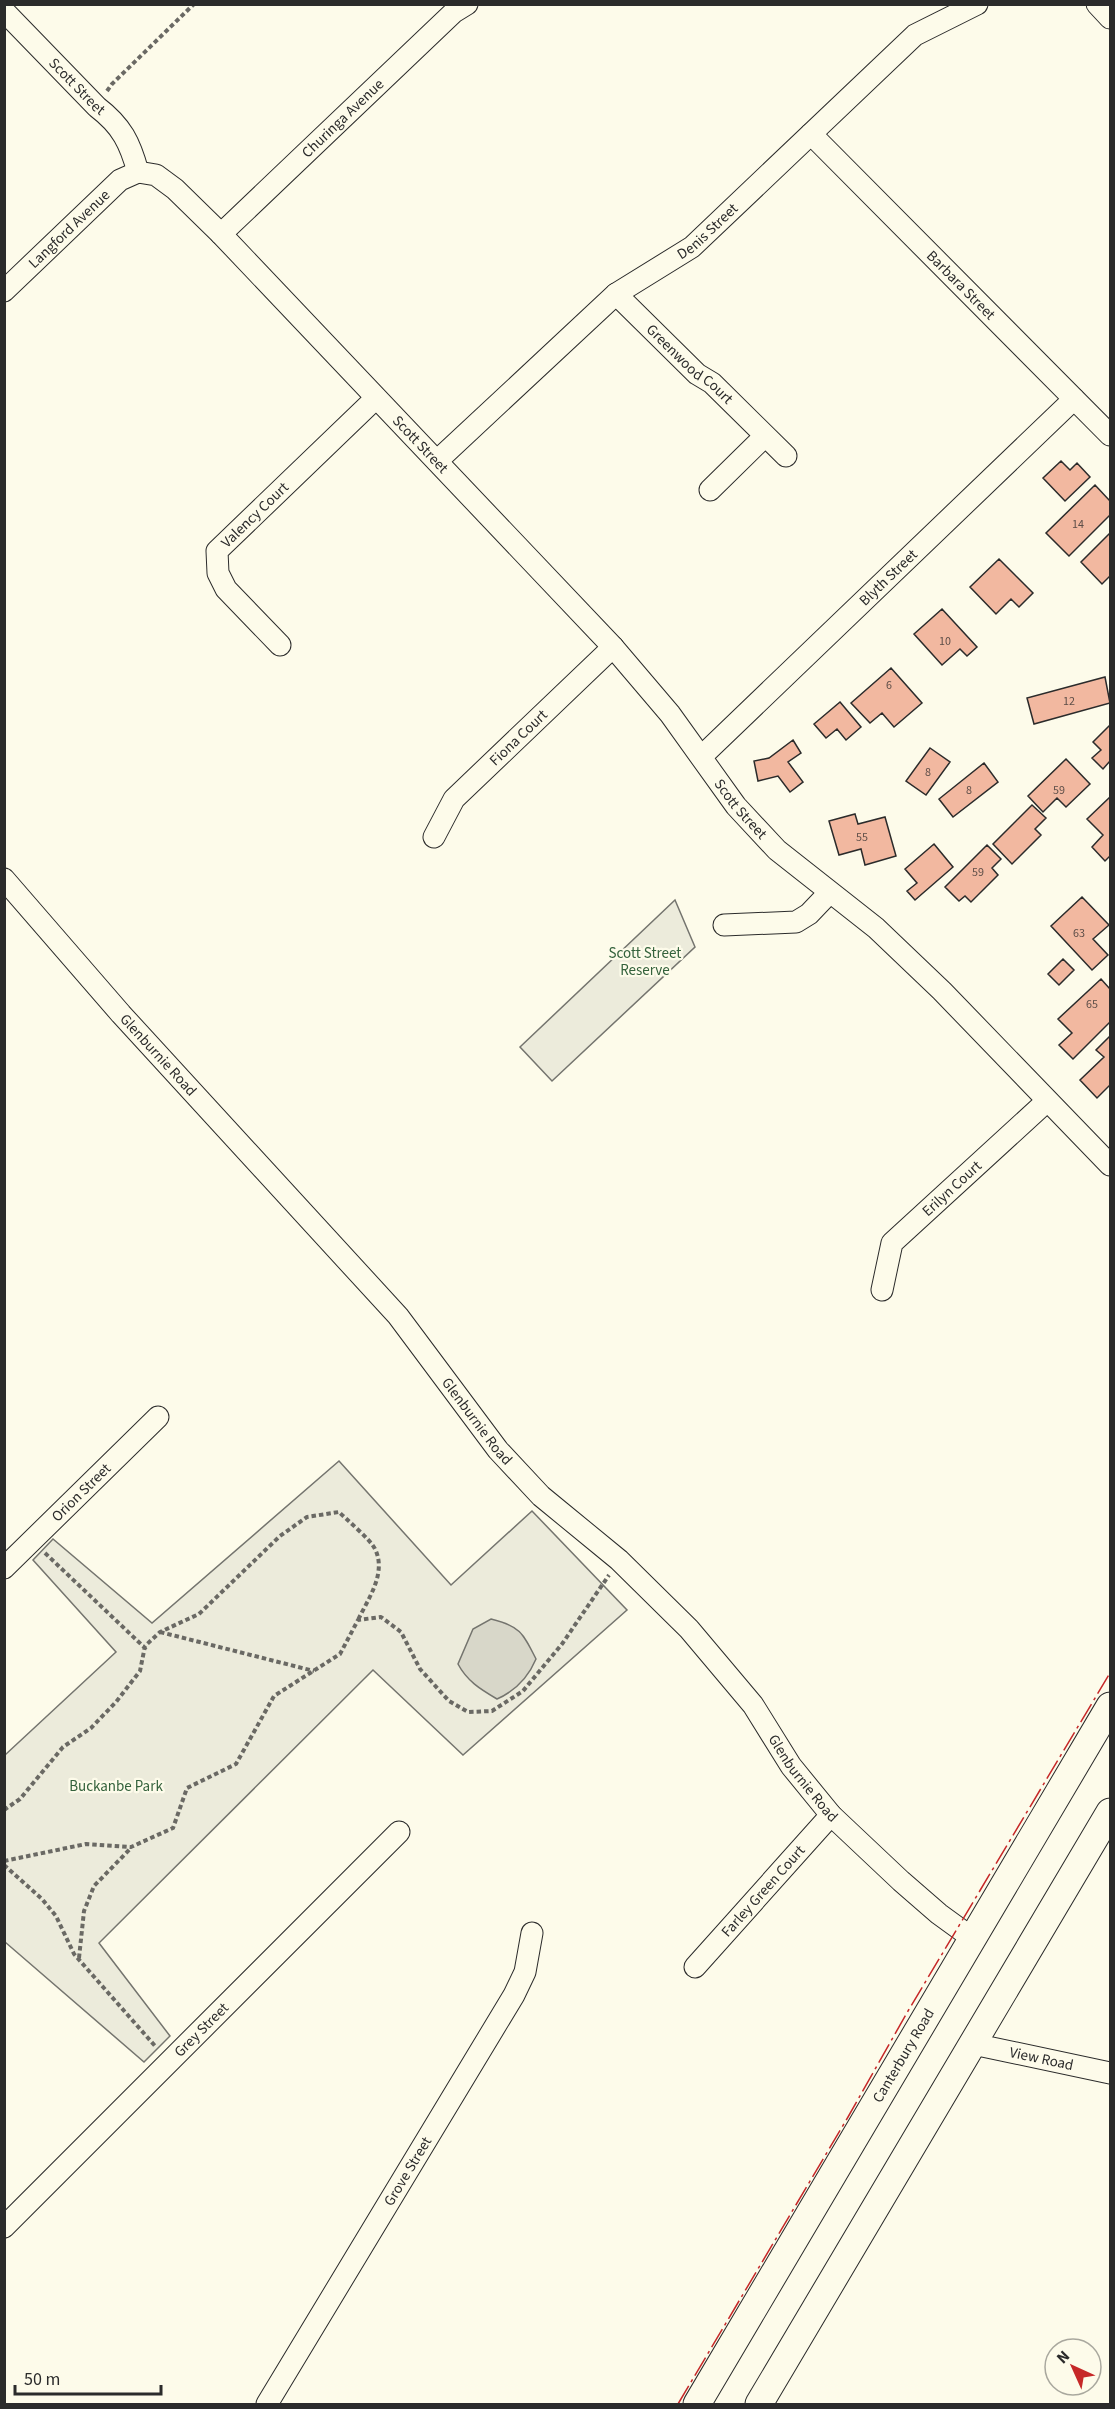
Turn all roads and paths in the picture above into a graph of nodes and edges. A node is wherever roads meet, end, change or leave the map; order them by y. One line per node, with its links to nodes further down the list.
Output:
1 (194, 4): 7 (path)
2 (467, 4): 10 (street, Churinga Avenue)
3 (977, 4): 8 (street, Denis Street)
4 (1096, 4): 6 (street)
5 (4, 12): 7 (street, Scott Street)
6 (1110, 18)
7 (97, 107): 9 (street, Scott Street)
8 (811, 134): 12 (street, Denis Street); 14 (street, Barbara Street)
9 (138, 172): 10 (street, Scott Street); 11 (street, Langford Avenue)
10 (221, 234): 13 (street, Scott Street)
11 (4, 291)
12 (616, 294): 16 (street, Greenwood Court); 18 (street, Denis Street)
13 (376, 398): 18 (street, Scott Street); 20 (street, Valency Court)
14 (1074, 399): 15 (street, Barbara Street); 22 (street, Blyth Street)
15 (1110, 435)
16 (765, 436): 17 (street, Greenwood Court); 19 (street)
17 (786, 456)
18 (437, 461): 21 (street, Scott Street)
19 (710, 490)
20 (280, 645)
21 (613, 646): 22 (street, Scott Street); 23 (street, Fiona Court)
22 (702, 756): 25 (street, Scott Street)
23 (434, 837)
24 (4, 879): 32 (street, Glenburnie Road)
25 (829, 892): 26 (street); 27 (street, Scott Street)
26 (724, 925)
27 (1047, 1101): 28 (street, Scott Street); 29 (street, Erilyn Court)
28 (1110, 1165)
29 (882, 1290)
30 (158, 1417): 31 (street, Orion Street)
31 (32, 1541): 33 (street, Orion Street); 36 (path)
32 (619, 1560): 34 (path); 41 (street, Glenburnie Road)
33 (4, 1568)
34 (358, 1620): 35 (path); 37 (path)
35 (160, 1632): 36 (path); 37 (path)
36 (145, 1648): 39 (path)
37 (315, 1671): 43 (path)
38 (1110, 1706): 46 (main road, Canterbury Road)
39 (4, 1810)
40 (1110, 1812): 49 (main road)
41 (831, 1815): 46 (street, Glenburnie Road); 48 (street, Farley Green Court)
42 (399, 1832): 50 (street, Grey Street)
43 (131, 1847): 44 (path); 47 (path)
44 (4, 1863): 47 (path)
45 (532, 1933): 53 (street, Grove Street)
46 (972, 1938): 54 (main road, Canterbury Road)
47 (79, 1959): 50 (path)
48 (695, 1967)
49 (973, 2044): 51 (street, View Road); 55 (main road)
50 (169, 2062): 52 (street, Grey Street)
51 (1110, 2073)
52 (4, 2227)
53 (267, 2404)
54 (697, 2404)
55 (759, 2404)

